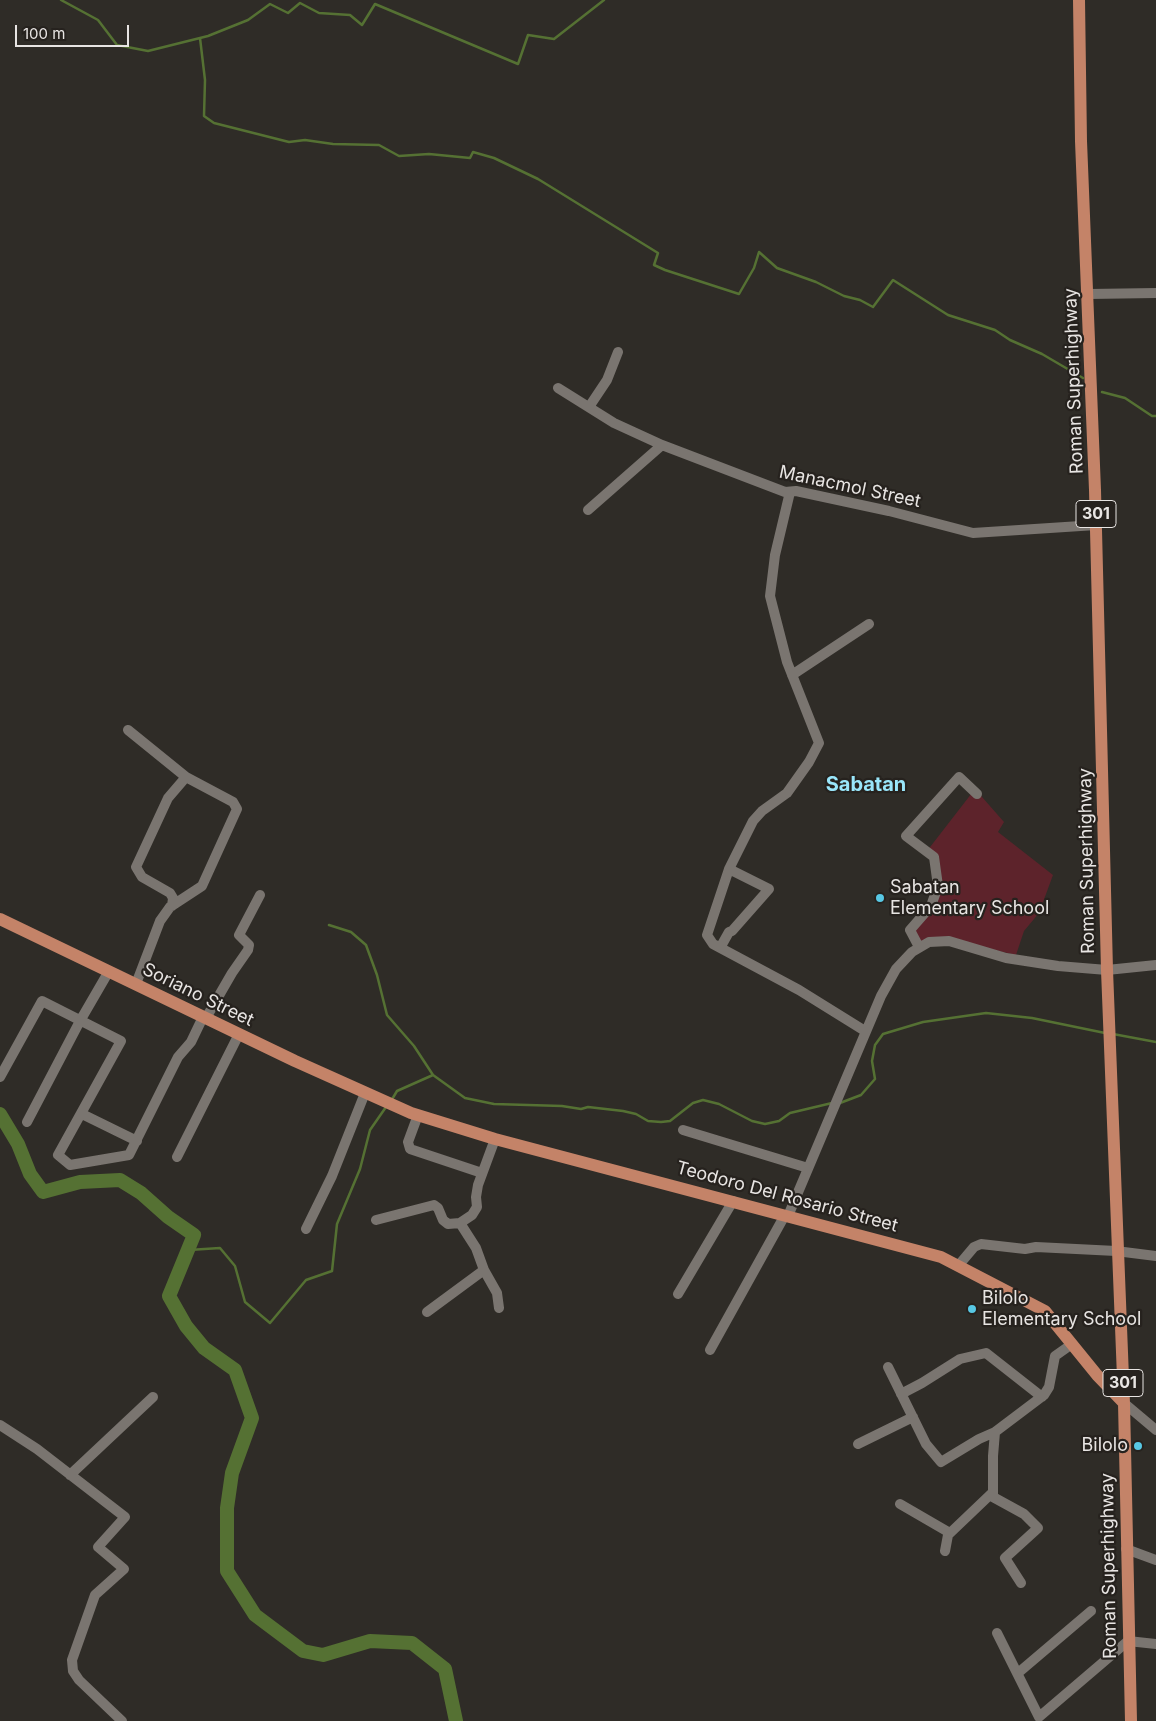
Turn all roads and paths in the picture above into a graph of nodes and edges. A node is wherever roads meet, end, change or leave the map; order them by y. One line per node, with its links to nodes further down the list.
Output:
1 (1079, 0): 3 (main road, Roman Superhighway / 301)
2 (1156, 293): 3 (street)
3 (1089, 294): 10 (main road, Roman Superhighway / 301)
4 (618, 352): 6 (street)
5 (558, 388): 6 (street, Manacmol Street)
6 (589, 407): 7 (street, Manacmol Street)
7 (662, 445): 8 (street, Manacmol Street); 9 (street)
8 (790, 492): 10 (street, Manacmol Street); 12 (street)
9 (588, 510)
10 (1096, 525): 23 (main road, Roman Superhighway / 301)
11 (869, 624): 12 (street)
12 (792, 675): 16 (street)
13 (128, 730): 14 (street)
14 (186, 777): 18 (street); 18 (street)
15 (977, 794): 20 (street)
16 (729, 869): 21 (street); 21 (street)
17 (260, 895): 26 (street)
18 (172, 906): 25 (street)
19 (0, 919): 24 (main road, Soriano Street)
20 (919, 947): 23 (street); 28 (street)
21 (720, 948): 28 (street)
22 (1156, 965): 23 (street)
23 (1107, 970): 47 (main road, Roman Superhighway / 301)
24 (109, 972): 25 (main road, Soriano Street); 27 (street)
25 (136, 984): 26 (main road, Soriano Street)
26 (205, 1017): 29 (main road, Soriano Street); 38 (street)
27 (80, 1021): 30 (street); 33 (street); 35 (street)
28 (865, 1031): 40 (street)
29 (239, 1034): 31 (main road, Soriano Street); 39 (street)
30 (0, 1077)
31 (365, 1093): 32 (main road, Soriano Street); 46 (street)
32 (395, 1107): 34 (main road, Teodoro Del Rosario Street)
33 (82, 1114): 38 (street); 38 (street)
34 (418, 1115): 37 (main road, Teodoro Del Rosario Street); 41 (street)
35 (27, 1122)
36 (683, 1130): 40 (street)
37 (495, 1139): 41 (street); 42 (main road, Teodoro Del Rosario Street)
38 (136, 1141)
39 (177, 1158)
40 (808, 1168): 43 (street)
41 (482, 1173): 45 (street)
42 (733, 1201): 43 (main road, Teodoro Del Rosario Street); 51 (street)
43 (787, 1215): 49 (main road, Teodoro Del Rosario Street); 55 (street)
44 (376, 1220): 45 (street)
45 (460, 1223): 50 (street)
46 (306, 1229)
47 (1116, 1251): 48 (street); 49 (street); 60 (main road, Roman Superhighway / 301)
48 (1156, 1256)
49 (958, 1266): 54 (main road, Teodoro Del Rosario Street)
50 (484, 1270): 52 (street); 53 (street)
51 (678, 1294)
52 (500, 1308)
53 (427, 1312)
54 (1072, 1344): 59 (street); 60 (main road, Teodoro Del Rosario Street)
55 (710, 1350)
56 (888, 1367): 57 (street)
57 (901, 1394): 59 (street); 61 (street)
58 (152, 1397): 66 (street)
59 (1042, 1397): 64 (street)
60 (1124, 1402): 63 (street); 70 (main road, Roman Superhighway / 301)
61 (913, 1418): 64 (street); 65 (street)
62 (0, 1425): 66 (street)
63 (1156, 1430)
64 (995, 1432): 67 (street)
65 (858, 1444)
66 (70, 1475): 79 (street)
67 (992, 1493): 69 (street); 73 (street)
68 (900, 1504): 69 (street)
69 (950, 1533): 71 (street)
70 (1126, 1549): 72 (street); 76 (main road, Roman Superhighway / 301)
71 (945, 1551)
72 (1156, 1560)
73 (1021, 1583)
74 (1092, 1612): 78 (street)
75 (997, 1633): 78 (street)
76 (1128, 1641): 77 (street); 78 (street); 80 (main road, Roman Superhighway / 301)
77 (1156, 1644)
78 (1018, 1673)
79 (122, 1721)
80 (1130, 1721)

